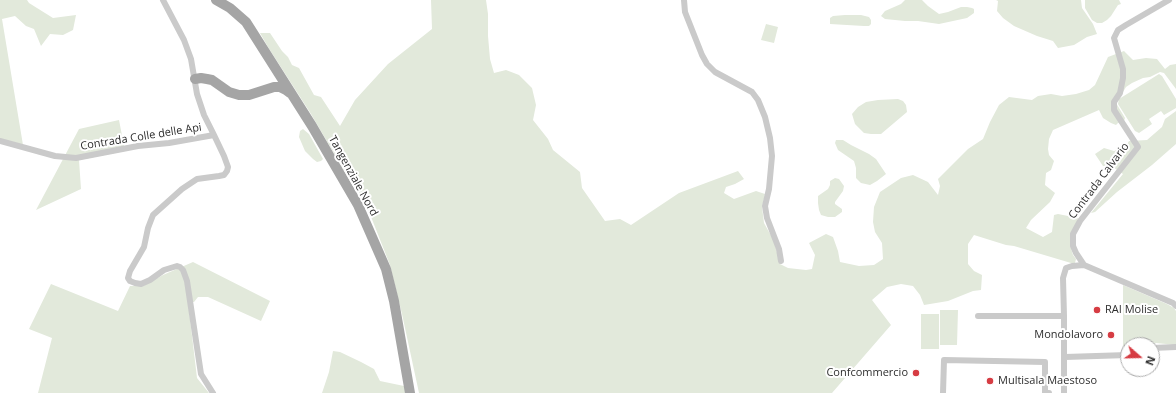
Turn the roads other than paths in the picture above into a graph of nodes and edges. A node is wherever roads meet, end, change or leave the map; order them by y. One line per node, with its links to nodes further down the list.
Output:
1 (163, 0): 6 (street, Contrada Colle delle Api)
2 (216, 0): 5 (main road, Tangenziale Nord)
3 (684, 0): 11 (street)
4 (1169, 0): 12 (street, Contrada Calvario)
5 (274, 66): 7 (main road); 8 (main road, Tangenziale Nord)
6 (195, 79): 7 (main road); 9 (street, Contrada Colle delle Api)
7 (268, 88): 8 (main road)
8 (290, 93): 21 (main road, Tangenziale Nord)
9 (214, 135): 10 (street, Contrada Colle delle Api); 20 (street, Contrada Colle delle Api)
10 (0, 141)
11 (781, 261)
12 (1084, 265): 13 (street); 15 (street)
13 (1176, 306)
14 (978, 316): 15 (street)
15 (1064, 316): 19 (street)
16 (1176, 347): 17 (street)
17 (1160, 348)
18 (1120, 355): 19 (street)
19 (1065, 357): 24 (street)
20 (213, 393)
21 (410, 393)
22 (943, 393): 23 (street)
23 (1050, 393)
24 (1064, 393)

